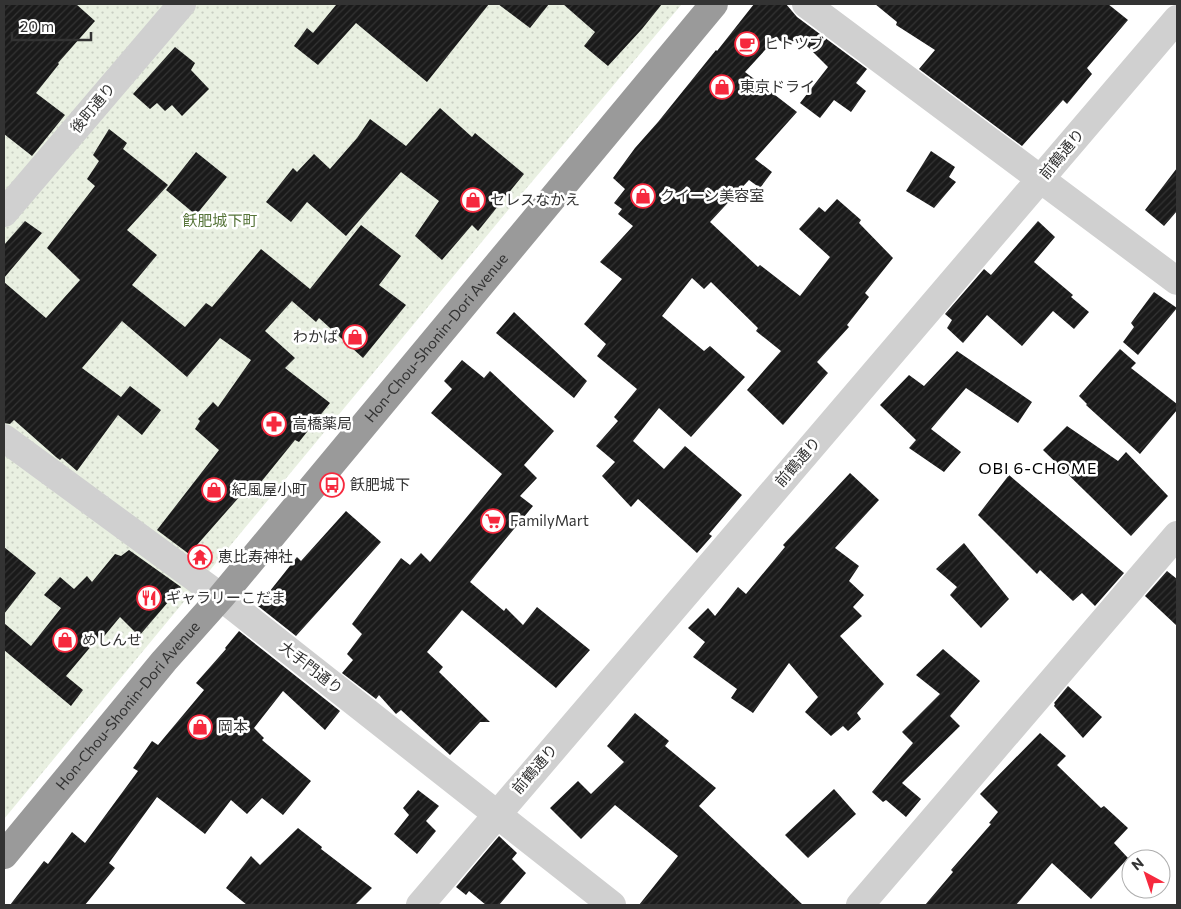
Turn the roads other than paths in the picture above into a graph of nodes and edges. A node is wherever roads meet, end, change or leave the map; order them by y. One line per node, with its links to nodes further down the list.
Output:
1 (182, 4): 6 (street, 後町通り)
2 (714, 4): 10 (highway, Hon-Chou-Shonin-Dori Avenue)
3 (806, 4): 5 (street)
4 (1177, 19): 5 (street, 前鶴通り)
5 (1041, 178): 7 (street); 11 (street, 前鶴通り)
6 (4, 213)
7 (1177, 281)
8 (4, 438): 10 (street, 大手門通り)
9 (1177, 535): 15 (street)
10 (221, 597): 11 (street, 大手門通り); 12 (highway, Hon-Chou-Shonin-Dori Avenue)
11 (496, 814): 13 (street, 前鶴通り); 14 (street, 大手門通り)
12 (4, 855)
13 (420, 905)
14 (612, 905)
15 (860, 905)

